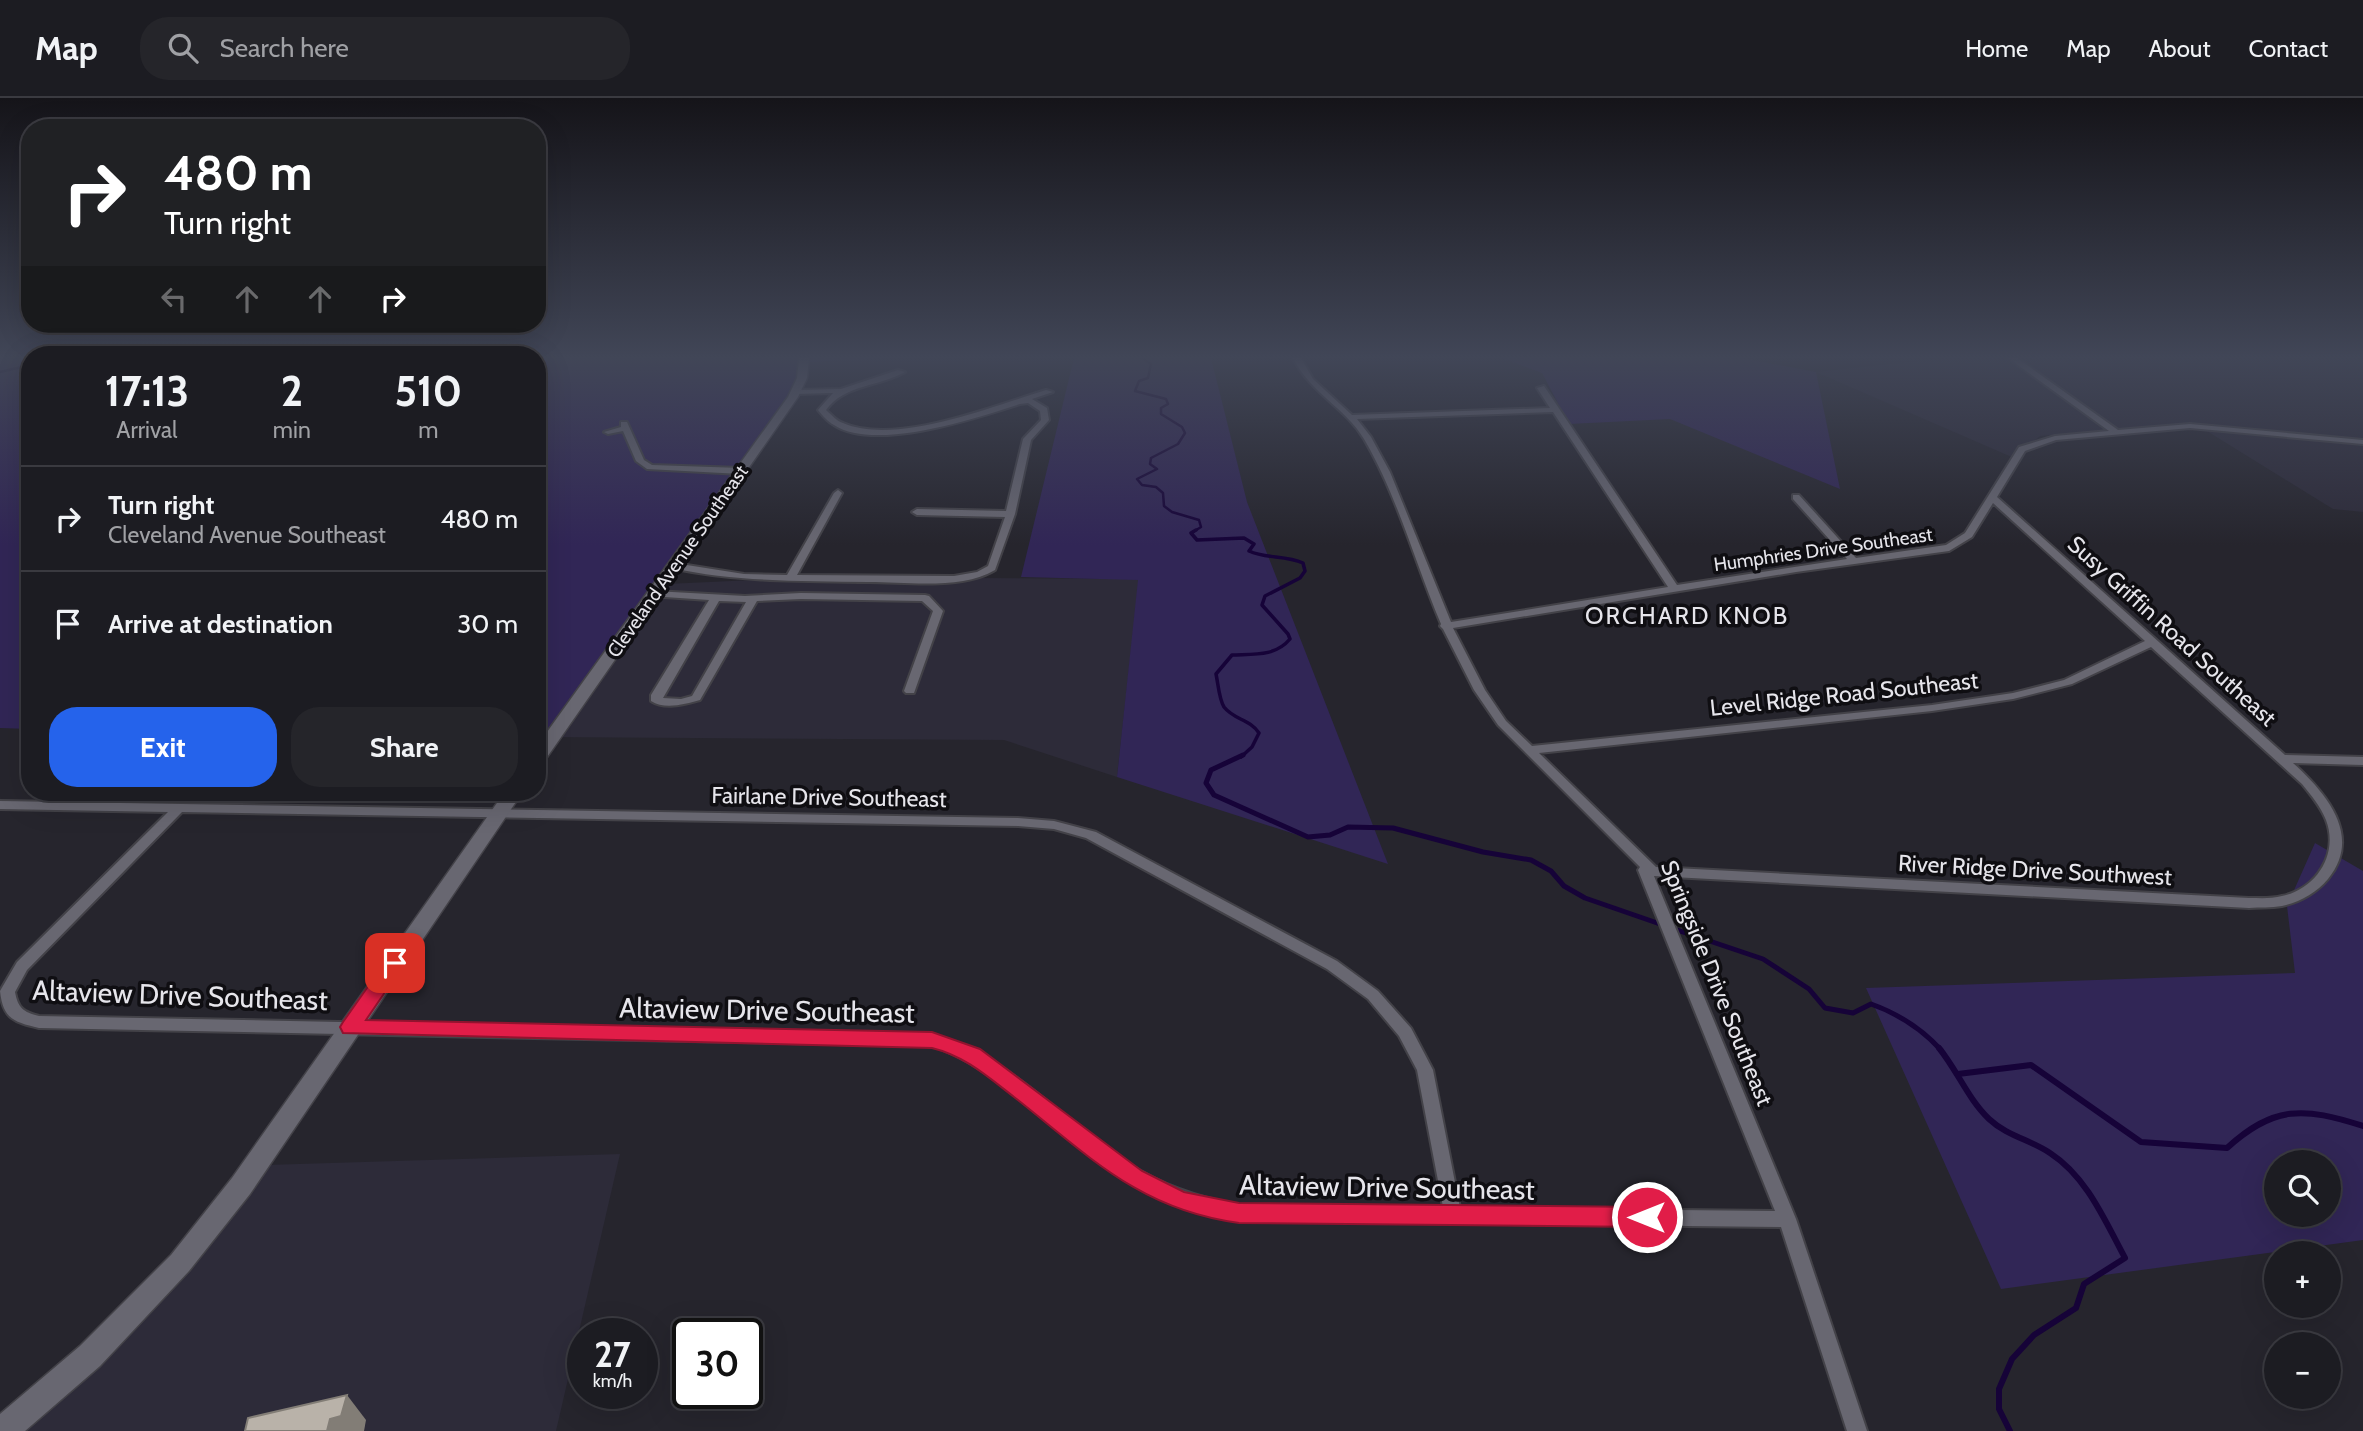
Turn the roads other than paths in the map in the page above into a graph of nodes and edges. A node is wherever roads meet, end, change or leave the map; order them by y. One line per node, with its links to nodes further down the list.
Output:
1 (776, 420): 11 (main road, Cleveland Avenue Southeast)
2 (832, 420): 3 (street)
3 (948, 420)
4 (1045, 420): 16 (street)
5 (1355, 420): 24 (street, Springside Drive Southeast)
6 (1560, 420): 20 (street)
7 (2101, 420): 8 (street)
8 (2115, 430): 10 (street, Humphries Drive Southeast); 14 (street, Humphries Drive Southeast)
9 (608, 432): 11 (street)
10 (2363, 442)
11 (741, 471): 18 (main road, Cleveland Avenue Southeast)
12 (838, 494): 19 (street)
13 (1796, 496): 17 (street)
14 (1992, 497): 17 (street, Humphries Drive Southeast); 25 (street, Susy Griffin Road Southeast)
15 (917, 512): 16 (street)
16 (1010, 514): 19 (street)
17 (1854, 561): 20 (street, Humphries Drive Southeast)
18 (674, 566): 19 (street); 21 (main road, Cleveland Avenue Southeast)
19 (791, 577)
20 (1675, 589): 24 (street, Humphries Drive Southeast)
21 (654, 594): 22 (street); 27 (main road, Cleveland Avenue Southeast)
22 (715, 598): 23 (street); 23 (street)
23 (753, 599): 26 (street)
24 (1446, 626): 28 (street, Springside Drive Southeast)
25 (2153, 642): 28 (street, Level Ridge Road Southeast); 29 (street, Susy Griffin Road Southeast)
26 (910, 691)
27 (546, 746)
28 (1530, 750): 36 (street, Springside Drive Southeast)
29 (2284, 760): 30 (street); 31 (street, Susy Griffin Road Southeast)
30 (2363, 761)
31 (2321, 799): 36 (street, River Ridge Drive Southwest)
32 (507, 801): 35 (main road)
33 (0, 805): 34 (street, Fairlane Drive Southeast)
34 (179, 808): 35 (street, Fairlane Drive Southeast); 37 (street, Altaview Drive Southeast)
35 (499, 813): 37 (main road); 38 (street, Fairlane Drive Southeast)
36 (1652, 871): 39 (street, Springside Drive Southeast)
37 (351, 1027): 38 (street, Altaview Drive Southeast); 40 (main road)
38 (1453, 1215): 39 (street, Altaview Drive Southeast)
39 (1787, 1219): 41 (street, Springside Drive Southeast)
40 (3, 1431)
41 (1857, 1431)

